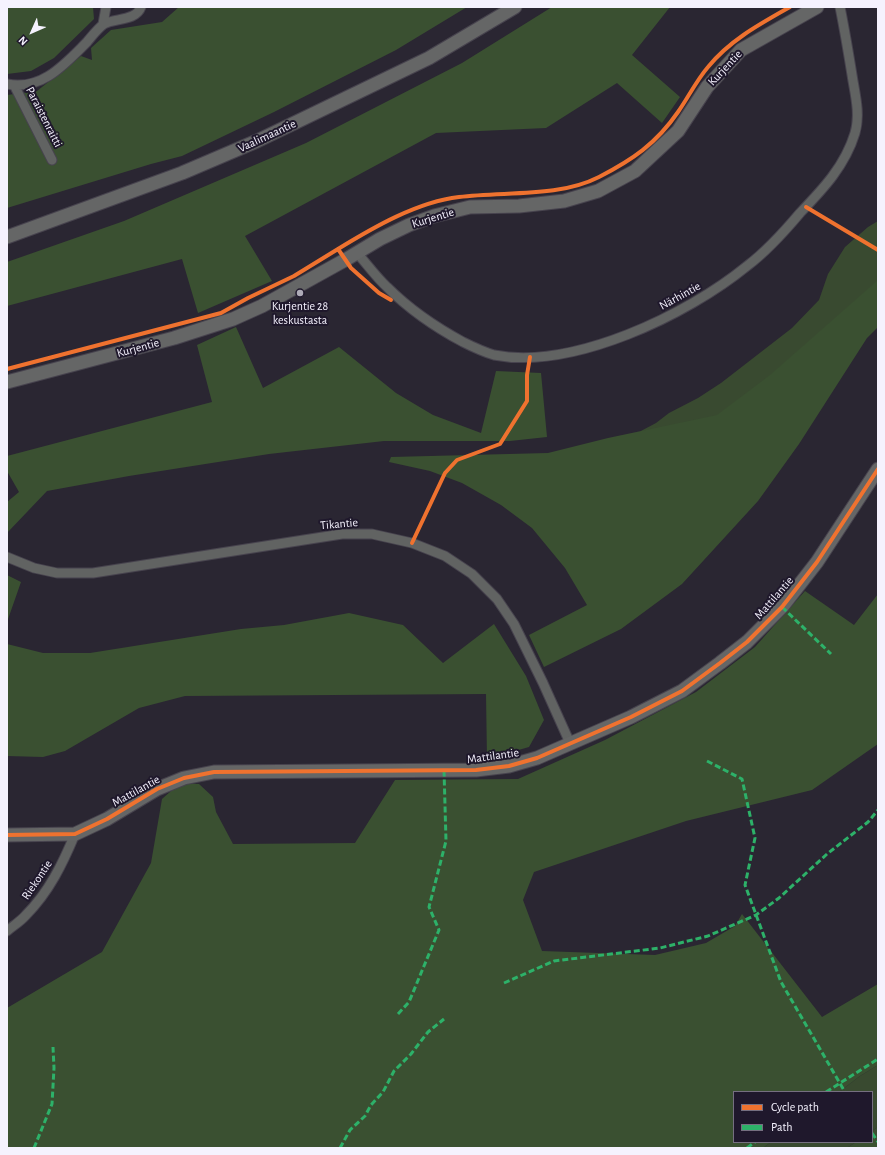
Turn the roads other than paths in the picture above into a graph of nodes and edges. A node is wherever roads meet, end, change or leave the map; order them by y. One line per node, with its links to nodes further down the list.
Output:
1 (106, 7): 6 (street)
2 (141, 7): 6 (street)
3 (515, 7): 9 (street, Vaalimaantie)
4 (817, 7): 10 (street, Kurjentie)
5 (840, 7): 10 (street, Närhintie)
6 (103, 24): 7 (street)
7 (10, 85): 8 (street, Paraistenraitti)
8 (52, 160)
9 (7, 237)
10 (358, 253): 11 (street, Kurjentie)
11 (7, 382)
12 (878, 469): 14 (street, Mattilantie)
13 (7, 556): 14 (street, Tikantie)
14 (570, 743): 15 (street, Mattilantie)
15 (75, 834): 16 (street, Mattilantie); 17 (street, Riekontie)
16 (7, 835)
17 (7, 930)

